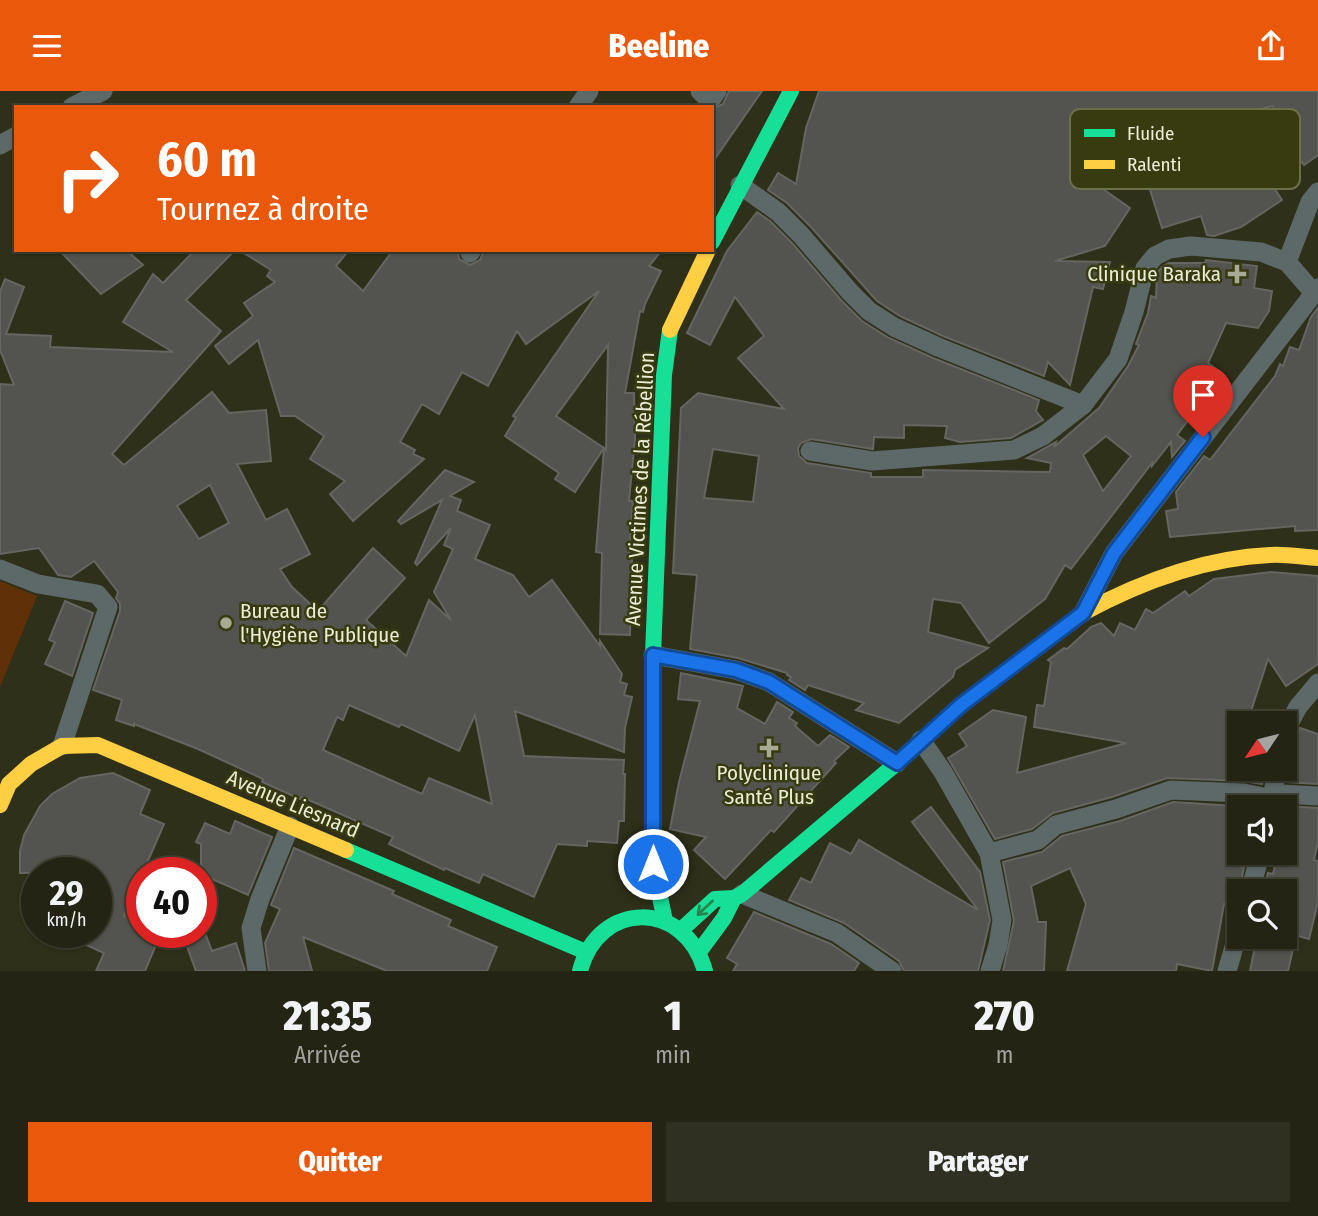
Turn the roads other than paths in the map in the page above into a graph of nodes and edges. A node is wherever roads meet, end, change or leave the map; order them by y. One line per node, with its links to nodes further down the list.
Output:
1 (103, 91): 5 (street)
2 (700, 91): 3 (street)
3 (717, 91)
4 (791, 91): 6 (street)
5 (76, 105)
6 (740, 185): 8 (street); 12 (street)
7 (1318, 193): 10 (street)
8 (714, 238)
9 (707, 252): 17 (street, Avenue Victimes de la Rébellion)
10 (1287, 262): 11 (street); 12 (street)
11 (1316, 291): 16 (street)
12 (1083, 405): 13 (street)
13 (810, 451)
14 (1318, 558): 16 (street)
15 (0, 569): 21 (street)
16 (1083, 613): 20 (street)
17 (653, 655): 22 (street); 29 (street, Avenue Victimes de la Rébellion)
18 (1318, 683): 19 (street)
19 (1296, 711)
20 (920, 740): 22 (street); 28 (street)
21 (62, 746): 26 (street, Avenue Liesnard); 27 (street, Avenue Liesnard)
22 (897, 763): 31 (street)
23 (1249, 795): 28 (street)
24 (1281, 795): 25 (street)
25 (1318, 796)
26 (0, 805)
27 (290, 825): 35 (street, Avenue Liesnard); 37 (street)
28 (989, 853): 41 (street)
29 (653, 864): 30 (street); 32 (street, Avenue Victimes de la Rébellion)
30 (643, 883)
31 (738, 896): 33 (street, one-way to 33); 36 (street); 40 (street)
32 (665, 921): 33 (street); 35 (street)
33 (681, 930): 36 (street)
34 (1233, 949): 42 (street)
35 (586, 952): 38 (street)
36 (699, 952): 39 (street)
37 (257, 971)
38 (580, 971)
39 (705, 971)
40 (892, 971)
41 (989, 971)
42 (1227, 971)

